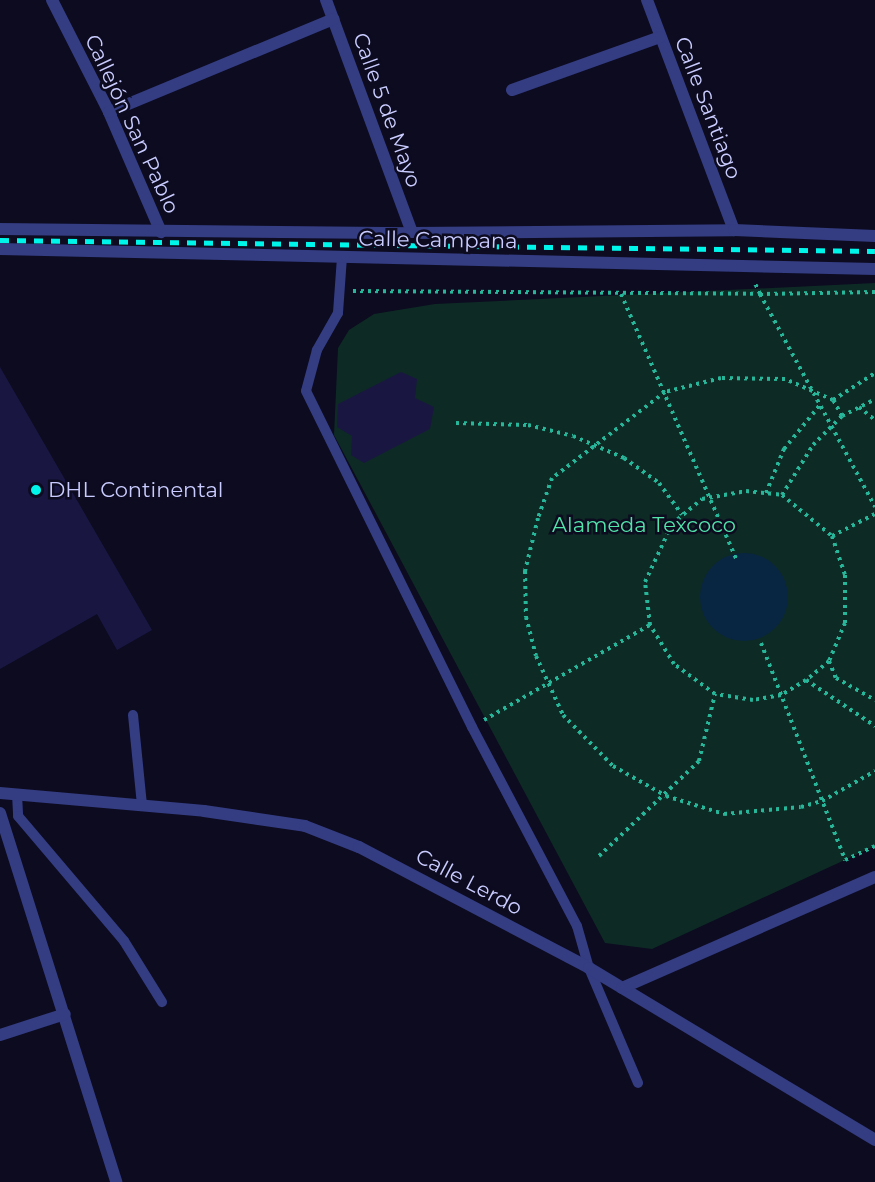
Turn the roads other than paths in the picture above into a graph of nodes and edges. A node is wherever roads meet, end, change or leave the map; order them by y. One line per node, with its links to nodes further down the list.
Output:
1 (52, 0): 7 (street, Callejón San Pablo)
2 (326, 0): 4 (street, Calle 5 de Mayo)
3 (647, 0): 5 (street, Calle Santiago)
4 (334, 19): 7 (street); 11 (street, Calle 5 de Mayo)
5 (660, 37): 6 (street); 9 (street, Calle Santiago)
6 (512, 90)
7 (109, 112): 10 (street, Callejón San Pablo)
8 (0, 229): 10 (street, Calle Campana)
9 (734, 230): 11 (street, Calle Campana); 12 (street, Calle Campana)
10 (161, 232): 11 (street, Calle Campana)
11 (412, 233)
12 (875, 236)
13 (0, 249): 14 (street, Calle Campana)
14 (342, 257): 15 (street, Calle Campana); 22 (lane)
15 (875, 269)
16 (133, 715): 19 (lane)
17 (0, 793): 18 (street, Calle Lerdo)
18 (17, 794): 19 (street, Calle Lerdo); 24 (lane)
19 (142, 805): 22 (street, Calle Lerdo)
20 (0, 813): 25 (street)
21 (875, 877): 23 (street)
22 (589, 968): 23 (street, Calle Lerdo); 27 (lane)
23 (622, 988): 28 (street, Calle Lerdo)
24 (162, 1002)
25 (65, 1014): 26 (street); 29 (street)
26 (0, 1035)
27 (638, 1083)
28 (875, 1140)
29 (116, 1182)

